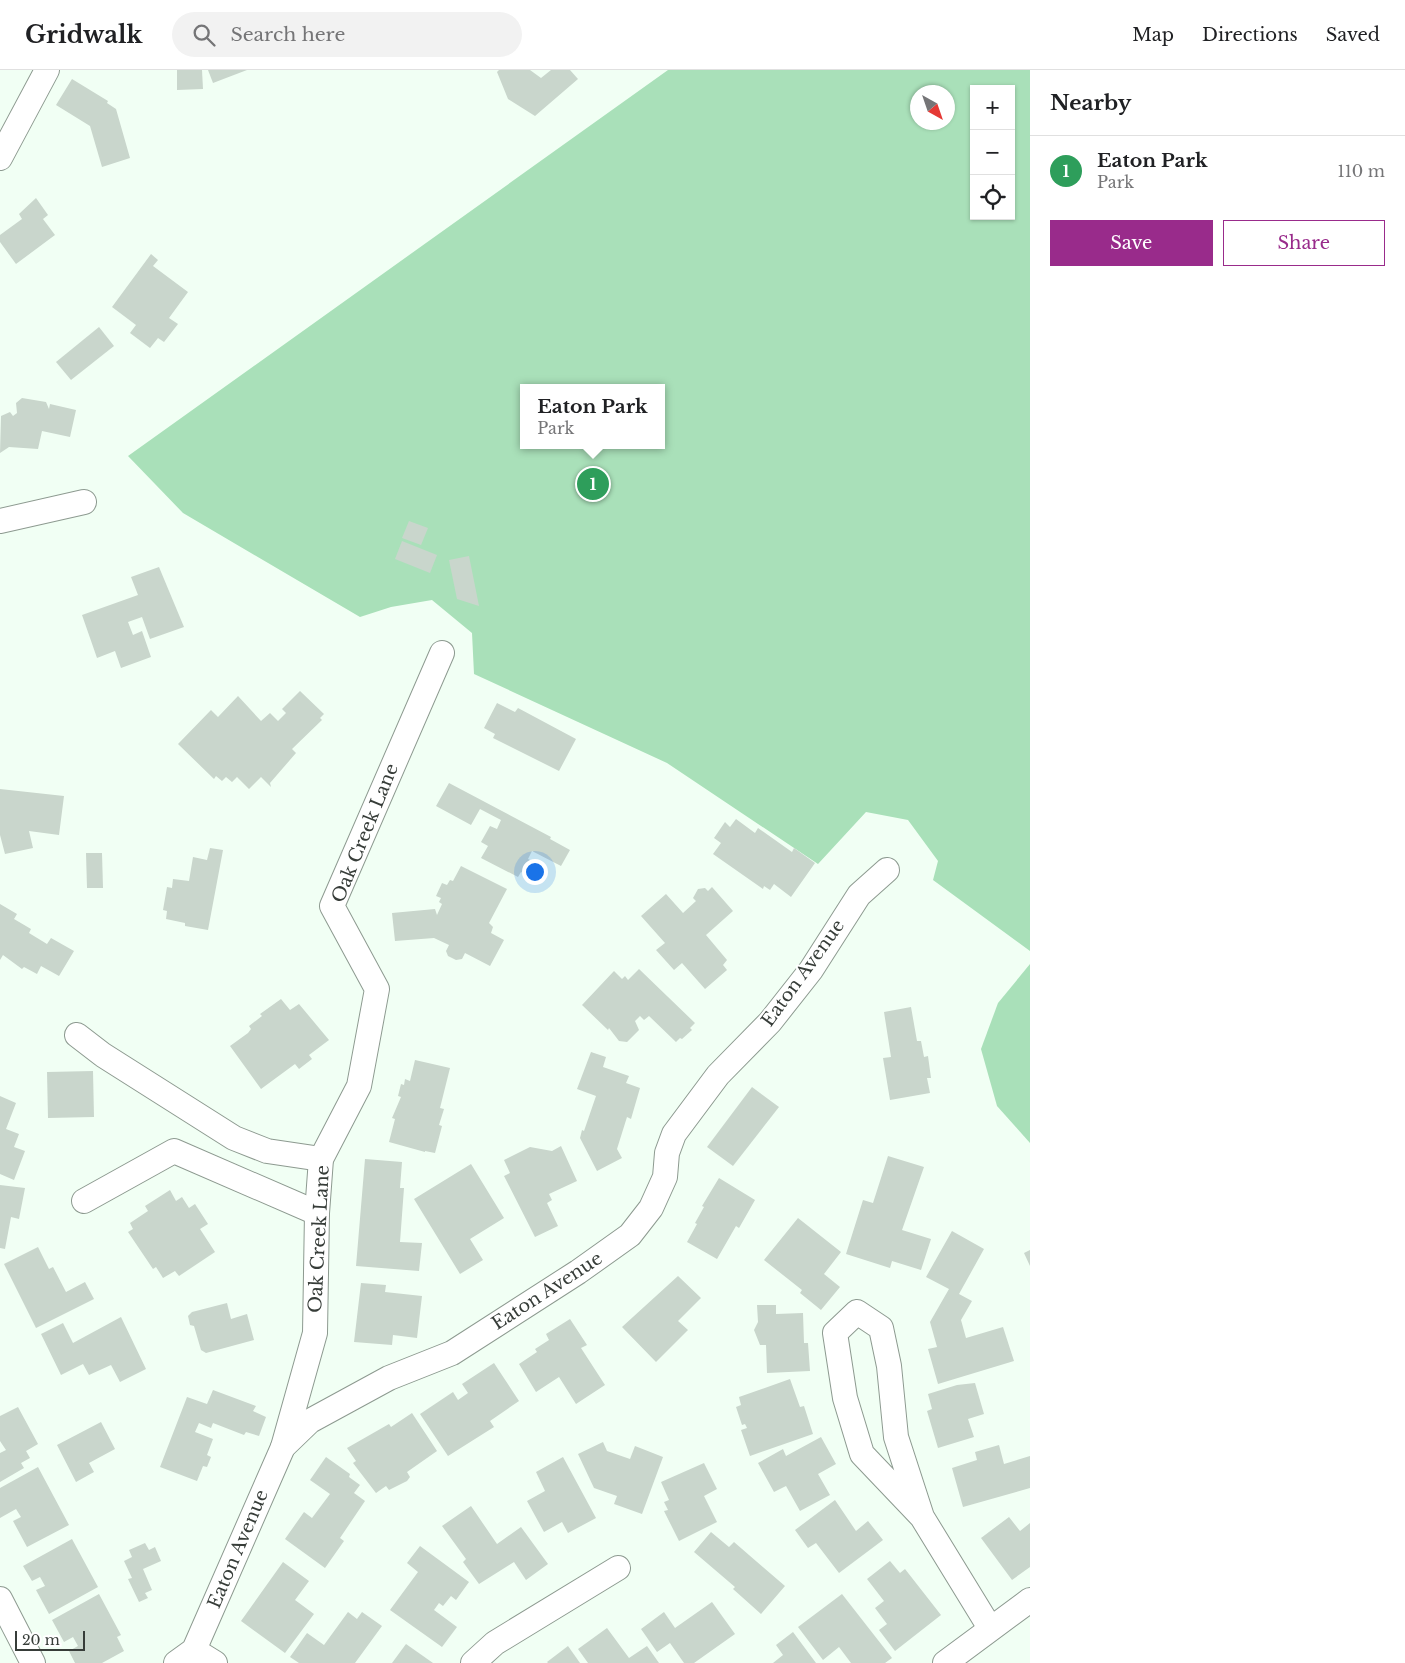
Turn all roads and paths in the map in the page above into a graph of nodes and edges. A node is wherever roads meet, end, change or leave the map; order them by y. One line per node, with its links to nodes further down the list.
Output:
1 (47, 70): 2 (street)
2 (0, 158)
3 (84, 502): 4 (street)
4 (0, 521)
5 (442, 652): 8 (street, Oak Creek Lane)
6 (887, 870): 11 (street, Eaton Avenue)
7 (77, 1035): 8 (street)
8 (321, 1159): 10 (street, Oak Creek Lane)
9 (84, 1202): 10 (street)
10 (317, 1213): 11 (street, Oak Creek Lane)
11 (283, 1447): 17 (street, Eaton Avenue)
12 (922, 1517): 12 (street); 16 (street)
13 (618, 1568): 20 (street)
14 (0, 1600): 18 (street)
15 (1030, 1600): 16 (street)
16 (990, 1628): 21 (street)
17 (185, 1657): 19 (street)
18 (33, 1663)
19 (215, 1663)
20 (473, 1663)
21 (945, 1663)

